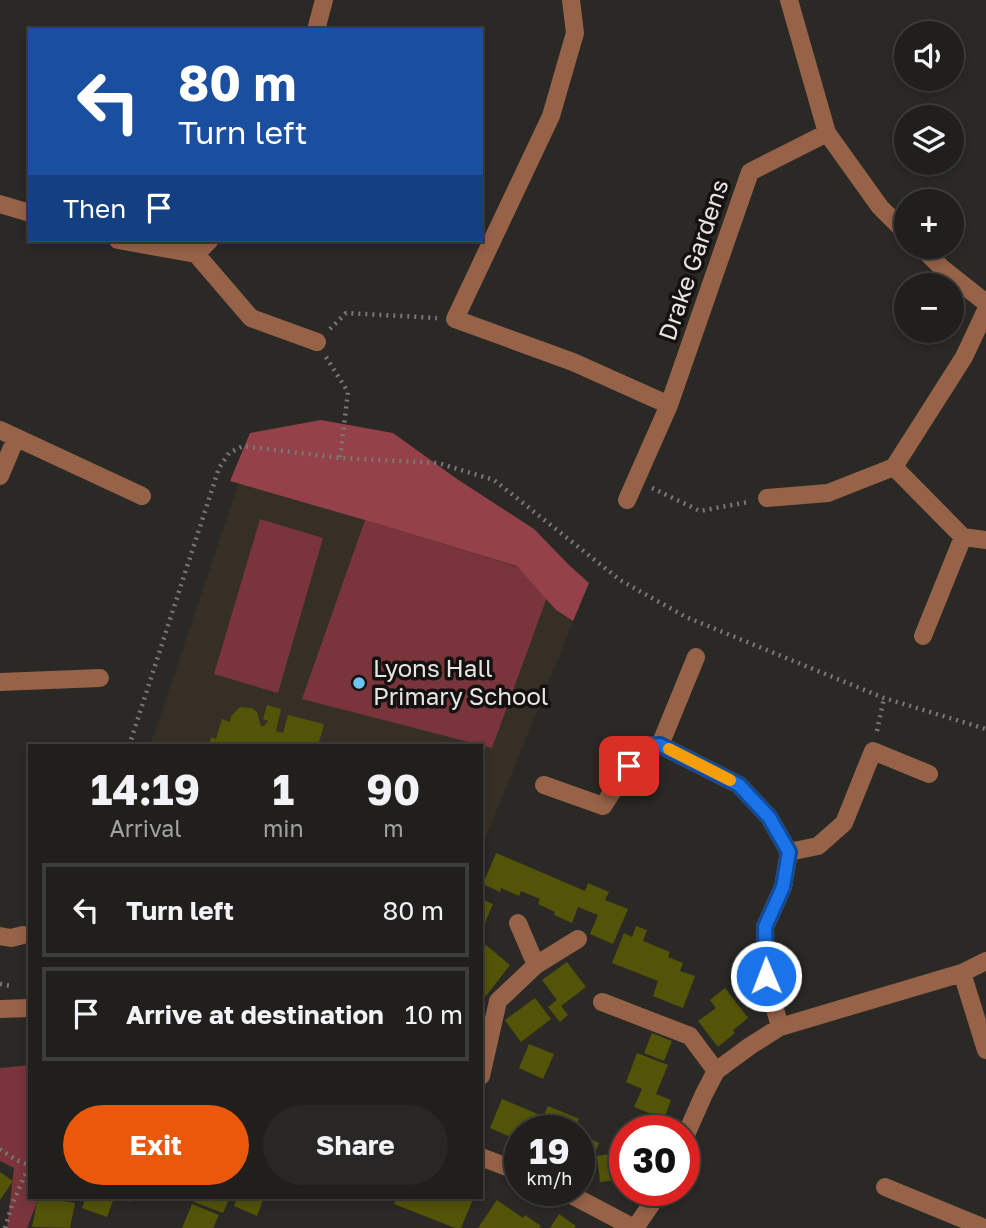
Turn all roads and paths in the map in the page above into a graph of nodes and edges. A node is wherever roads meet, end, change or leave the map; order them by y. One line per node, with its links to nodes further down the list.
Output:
1 (324, 0): 4 (street)
2 (570, 0): 15 (street)
3 (789, 0): 5 (street)
4 (317, 28)
5 (827, 133): 8 (street); 17 (street, Drake Gardens)
6 (0, 204): 7 (street)
7 (28, 213)
8 (894, 221)
9 (129, 242): 11 (street)
10 (208, 242): 11 (street)
11 (196, 254): 16 (street)
12 (933, 259): 13 (street)
13 (986, 303)
14 (986, 310): 20 (street)
15 (455, 319): 16 (path); 17 (street)
16 (317, 342): 19 (path)
17 (669, 405): 22 (street, Drake Gardens)
18 (8, 434): 21 (street); 23 (street)
19 (340, 458): 32 (path); 34 (path)
20 (894, 467): 24 (street); 26 (street)
21 (0, 476)
22 (635, 480): 24 (path); 25 (street, Drake Gardens)
23 (142, 496)
24 (767, 498)
25 (628, 500)
26 (963, 537): 27 (street); 28 (street)
27 (986, 540)
28 (923, 636)
29 (696, 657): 35 (street)
30 (100, 678): 31 (street)
31 (0, 682)
32 (884, 698): 33 (path); 36 (path)
33 (986, 729)
34 (131, 744)
35 (660, 745): 38 (street); 39 (street)
36 (873, 751): 37 (street); 39 (street)
37 (929, 774)
38 (544, 785)
39 (789, 852): 50 (street)
40 (518, 923): 45 (street)
41 (23, 935): 42 (street)
42 (0, 936)
43 (578, 939): 45 (street)
44 (986, 961): 46 (street)
45 (536, 965): 52 (street)
46 (962, 973): 50 (street); 51 (street)
47 (602, 1002): 53 (street)
48 (28, 1008): 49 (street)
49 (0, 1009)
50 (780, 1027): 53 (street)
51 (986, 1050)
52 (483, 1067)
53 (716, 1071): 54 (street)
54 (695, 1115)
55 (0, 1149): 57 (path)
56 (483, 1158): 58 (street)
57 (28, 1164)
58 (504, 1166)
59 (28, 1169): 65 (path)
60 (885, 1187): 64 (street)
61 (593, 1206): 66 (street)
62 (650, 1206): 66 (street)
63 (986, 1208): 64 (street)
64 (980, 1227)
65 (5, 1228)
66 (635, 1228)

